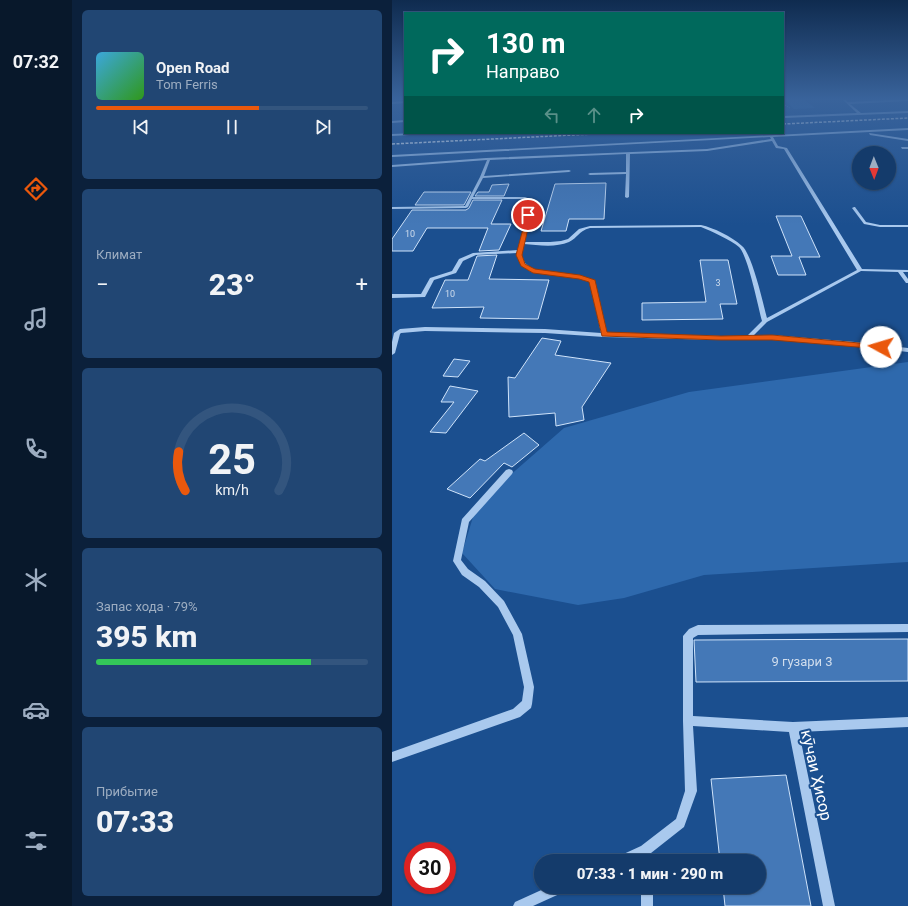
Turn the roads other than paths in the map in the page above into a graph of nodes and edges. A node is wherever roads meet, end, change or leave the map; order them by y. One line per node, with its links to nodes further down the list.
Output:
1 (706, 140): 7 (street)
2 (756, 140): 6 (street)
3 (774, 140): 22 (street)
4 (902, 148): 5 (street)
5 (908, 148)
6 (628, 153): 9 (street); 12 (street)
7 (430, 154): 8 (street); 9 (street)
8 (392, 156)
9 (489, 160): 10 (street); 14 (street)
10 (392, 166)
11 (569, 171): 14 (street)
12 (628, 173): 13 (street); 15 (street)
13 (590, 174)
14 (482, 177): 16 (street)
15 (627, 197)
16 (471, 198): 17 (street); 20 (street)
17 (392, 208)
18 (854, 208): 19 (street)
19 (908, 226)
20 (522, 243): 21 (street); 27 (street)
21 (520, 253): 26 (street); 28 (street)
22 (860, 270): 23 (street); 27 (street)
23 (900, 271): 24 (street); 25 (street)
24 (908, 271)
25 (908, 282)
26 (392, 296)
27 (765, 321): 29 (street)
28 (604, 334): 29 (street); 31 (street)
29 (748, 338): 30 (street)
30 (908, 350)
31 (392, 353)
32 (509, 472): 37 (street)
33 (908, 628): 34 (street)
34 (688, 721): 36 (street, кӯчаи Ҳисор); 38 (street)
35 (908, 722): 36 (street)
36 (793, 727): 43 (street, кӯчаи Ҳисор)
37 (392, 757)
38 (648, 854)
39 (546, 894): 41 (street)
40 (646, 894): 42 (street)
41 (519, 906)
42 (647, 906)
43 (829, 906)

